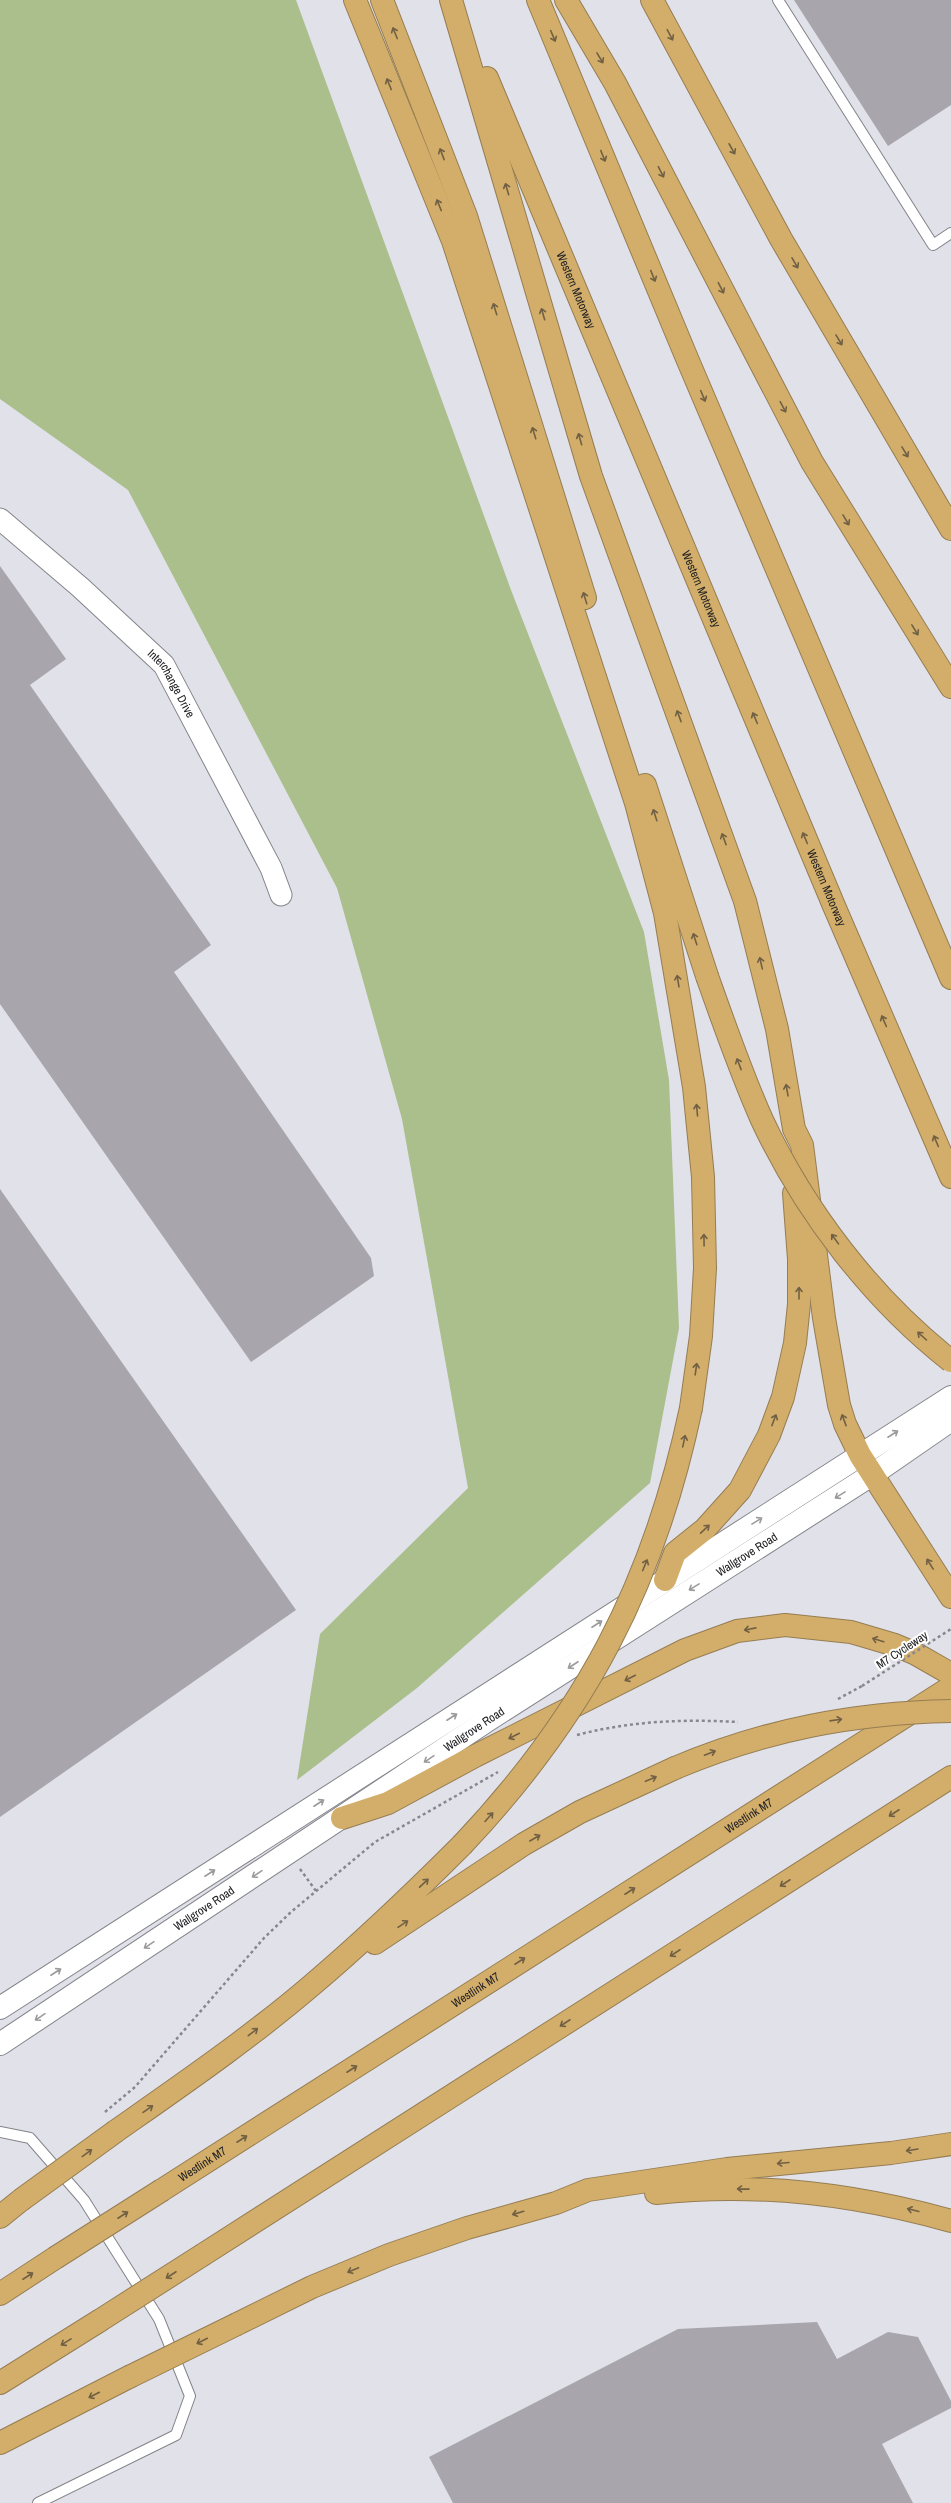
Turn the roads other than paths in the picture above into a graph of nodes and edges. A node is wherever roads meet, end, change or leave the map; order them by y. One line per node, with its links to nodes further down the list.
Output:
1 (355, 0): 28 (highway, one-way to 1, bridge)
2 (382, 0): 16 (highway, one-way to 2, bridge)
3 (452, 0): 14 (highway, one-way to 3); 15 (highway, Western Motorway, one-way to 3)
4 (538, 0): 13 (highway, one-way to 13)
5 (566, 0): 11 (highway, one-way to 11)
6 (652, 0): 10 (highway, one-way to 10)
7 (778, 0): 8 (lane)
8 (951, 233)
9 (0, 519): 12 (street, Interchange Drive)
10 (951, 529)
11 (951, 687)
12 (281, 895)
13 (951, 978)
14 (794, 1129): 19 (highway, one-way to 14); 21 (highway, one-way to 14)
15 (951, 1176)
16 (951, 1361)
17 (951, 1397): 19 (main road, Wallgrove Road, one-way to 17)
18 (951, 1420): 20 (main road, Wallgrove Road)
19 (860, 1455): 20 (highway); 21 (main road, Wallgrove Road, one-way to 19)
20 (873, 1474): 22 (highway, one-way to 20); 27 (main road, Wallgrove Road, one-way to 27)
21 (665, 1580): 29 (main road, Wallgrove Road, one-way to 21)
22 (951, 1597)
23 (951, 1674): 27 (highway, one-way to 27)
24 (951, 1687): 36 (highway, Westlink M7, one-way to 24, bridge)
25 (951, 1711): 28 (highway, one-way to 25, bridge)
26 (951, 1777): 37 (highway, one-way to 37, bridge)
27 (342, 1818): 30 (main road, Wallgrove Road, one-way to 30)
28 (313, 1985): 34 (highway, one-way to 28, bridge)
29 (0, 2008)
30 (0, 2044)
31 (0, 2132): 39 (lane)
32 (951, 2144): 33 (highway, one-way to 33)
33 (556, 2203): 35 (highway, one-way to 33); 38 (highway, one-way to 38, bridge)
34 (0, 2217)
35 (951, 2220)
36 (0, 2294)
37 (0, 2383)
38 (0, 2443)
39 (38, 2503)

